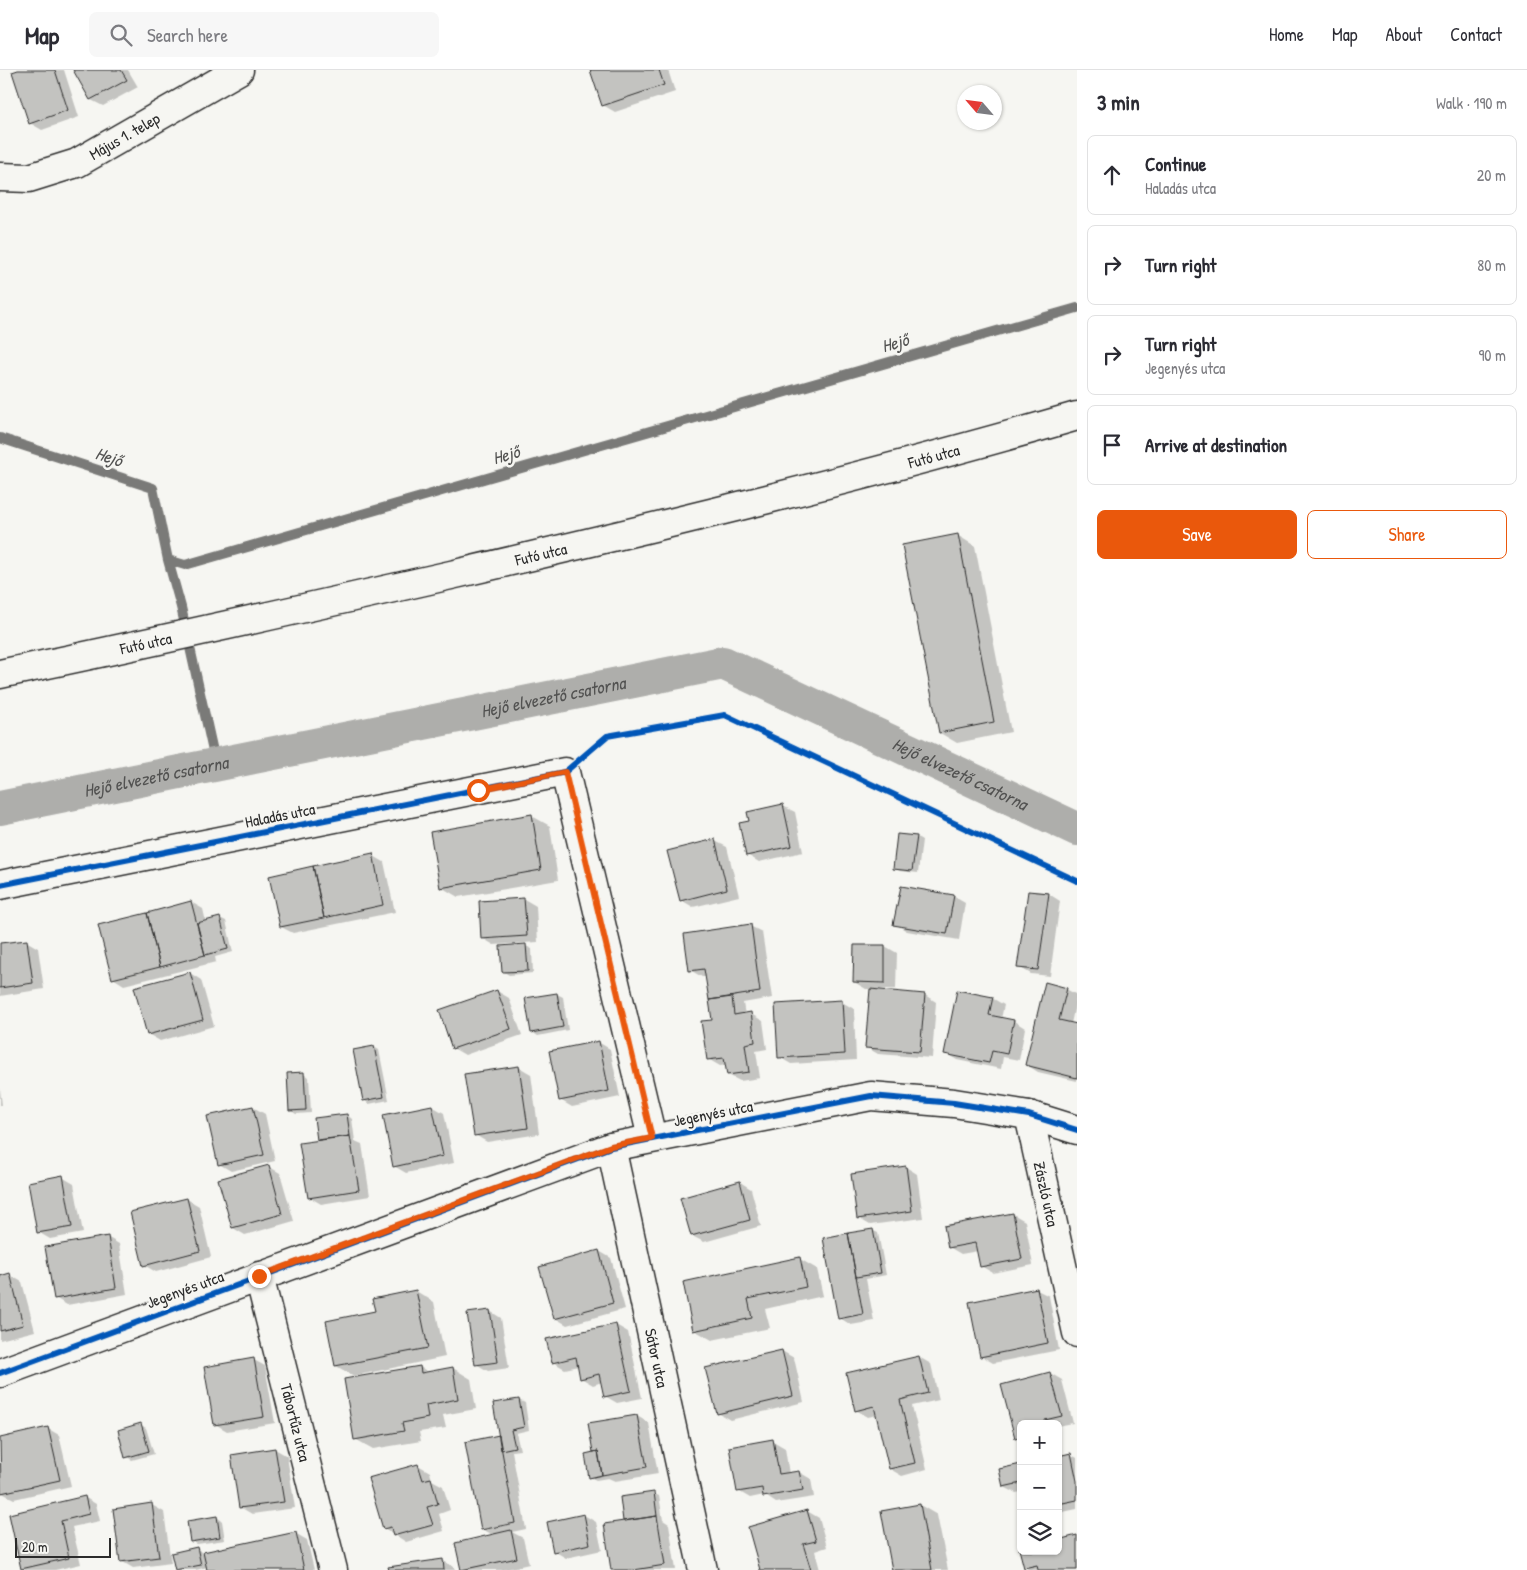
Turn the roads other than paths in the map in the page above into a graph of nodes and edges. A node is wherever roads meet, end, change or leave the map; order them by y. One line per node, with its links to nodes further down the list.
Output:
1 (239, 70): 2 (street, Május 1. telep)
2 (0, 177)
3 (1077, 416): 4 (street, Futó utca)
4 (0, 674)
5 (0, 885): 8 (street, Haladás utca)
6 (1029, 1115): 7 (street, Jegenyés utca); 8 (street, Jegenyés utca); 11 (street, Zászló utca)
7 (1077, 1130)
8 (652, 1138): 9 (street, Jegenyés utca)
9 (611, 1146): 10 (street, Jegenyés utca); 14 (street, Sátor utca)
10 (259, 1276): 12 (street, Jegenyés utca); 13 (street, Tábortűz utca)
11 (1077, 1333)
12 (0, 1372)
13 (333, 1570)
14 (703, 1570)

